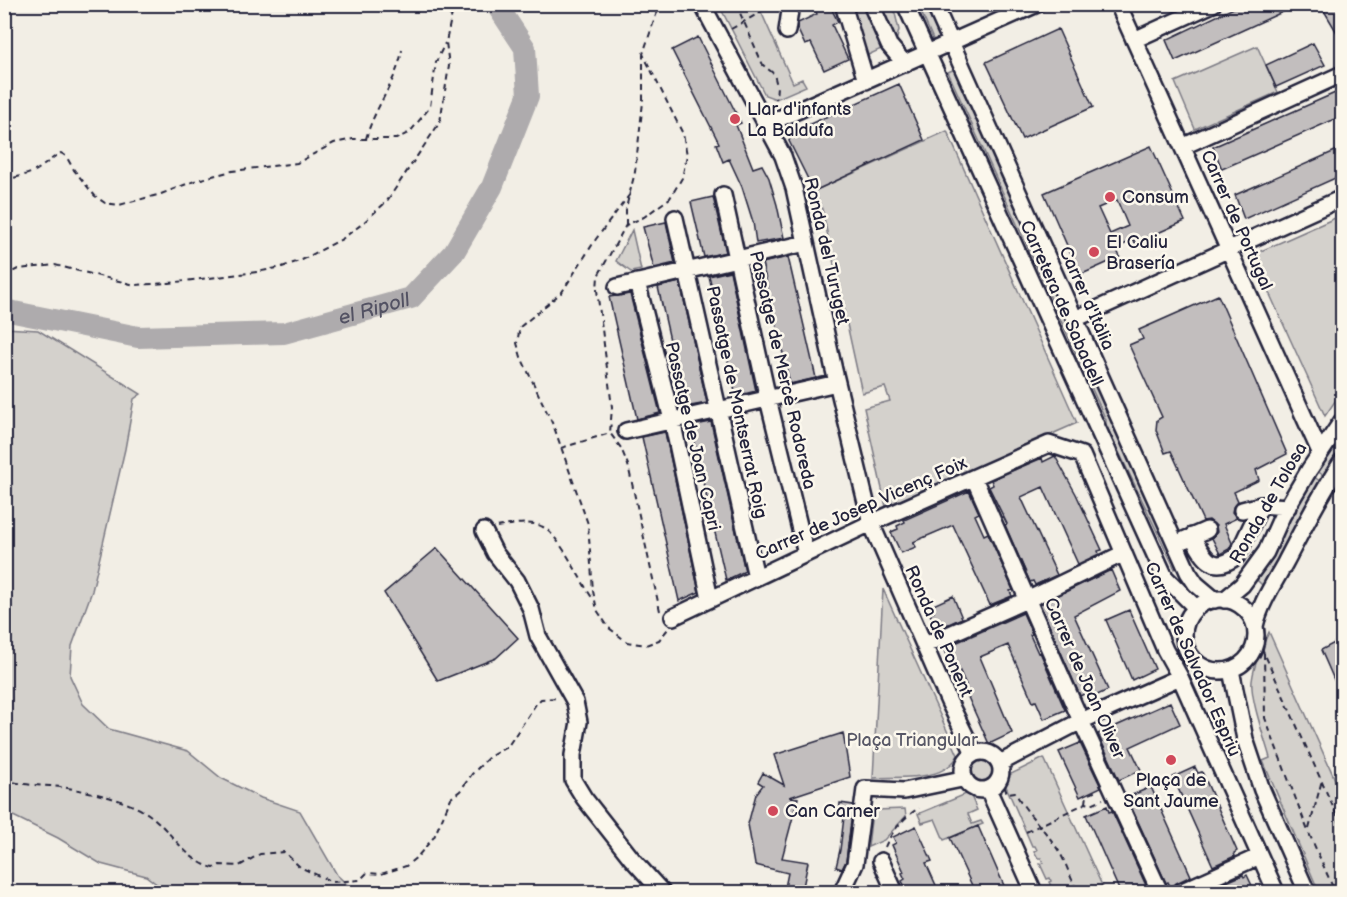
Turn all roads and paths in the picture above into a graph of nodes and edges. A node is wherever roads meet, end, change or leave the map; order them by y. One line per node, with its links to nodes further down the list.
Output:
1 (439, 4): 14 (path)
2 (702, 4): 28 (street, Ronda del Turuget)
3 (736, 4): 15 (path)
4 (791, 4): 17 (street)
5 (843, 4): 26 (street)
6 (871, 4): 24 (street)
7 (905, 4): 23 (street, Carretera de Sabadell)
8 (934, 4): 20 (street, Carrer d'Itàlia)
9 (1037, 4): 20 (street)
10 (1118, 4): 18 (street, Carrer de Portugal)
11 (1213, 4): 18 (street)
12 (453, 7): 14 (path)
13 (761, 12): 15 (path)
14 (451, 16): 19 (path)
15 (745, 21): 16 (path); 27 (path)
16 (731, 29)
17 (787, 31)
18 (1134, 40): 30 (street, Carrer de Portugal)
19 (446, 42): 29 (path); 41 (path)
20 (950, 43): 23 (street); 44 (street, Carrer d'Itàlia)
21 (402, 50): 29 (path)
22 (644, 54): 32 (path)
23 (928, 54): 24 (street); 72 (street, Carretera de Sabadell)
24 (905, 64): 26 (street)
25 (1342, 74): 30 (street)
26 (866, 81): 28 (street)
27 (776, 99)
28 (765, 124): 37 (street, Ronda del Turuget)
29 (366, 139): 31 (path)
30 (1184, 147): 38 (street, Carrer de Portugal)
31 (4, 179)
32 (630, 194): 36 (path); 52 (path)
33 (723, 195): 39 (street, Passatge de Mercè Rodoreda)
34 (1342, 198): 38 (street)
35 (675, 218): 40 (street, Passatge de Montserrat Roig)
36 (626, 225)
37 (806, 243): 39 (street); 45 (street, Ronda del Turuget)
38 (1228, 249): 44 (street); 54 (street, Carrer de Portugal)
39 (738, 259): 40 (street); 46 (street, Passatge de Mercè Rodoreda)
40 (688, 270): 42 (street); 47 (street, Passatge de Montserrat Roig)
41 (4, 276)
42 (637, 282): 43 (street); 48 (street, Passatge de Joan Capri)
43 (617, 287)
44 (1075, 319): 64 (street, Carrer d'Itàlia)
45 (837, 383): 46 (street); 60 (street, Ronda del Turuget)
46 (768, 399): 47 (street); 65 (street, Passatge de Mercè Rodoreda)
47 (719, 410): 48 (street); 67 (street, Passatge de Montserrat Roig)
48 (672, 420): 50 (street); 68 (street, Passatge de Joan Capri)
49 (1342, 421): 54 (street, Ronda de Tolosa)
50 (626, 431)
51 (610, 433): 52 (path)
52 (561, 448): 71 (path)
53 (1067, 450): 56 (street, Carrer de Josep Vicenç Foix); 66 (street, Carrer de Salvador Espriu)
54 (1320, 452): 58 (street, Ronda de Tolosa)
55 (1342, 462): 74 (street)
56 (974, 478): 60 (street, Carrer de Josep Vicenç Foix); 69 (street, Carrer de Joan Oliver)
57 (1261, 505): 58 (street); 59 (street); 63 (street)
58 (1288, 507): 70 (street, Ronda de Tolosa)
59 (1242, 510)
60 (871, 523): 65 (street, Carrer de Josep Vicenç Foix); 75 (street, Ronda de Ponent)
61 (1208, 530): 63 (street)
62 (484, 531): 71 (path); 80 (street)
63 (1192, 536): 64 (street)
64 (1176, 544): 70 (street, Carrer d'Itàlia)
65 (806, 554): 67 (street, Carrer de Josep Vicenç Foix)
66 (1124, 554): 69 (street); 79 (street, Carrer de Salvador Espriu)
67 (756, 577): 68 (street, Carrer de Josep Vicenç Foix)
68 (710, 599): 73 (street, Carrer de Josep Vicenç Foix)
69 (1029, 599): 75 (street); 81 (street, Carrer de Joan Oliver)
70 (1219, 600): 72 (street); 74 (street)
71 (595, 601): 73 (path)
72 (1196, 608): 78 (street)
73 (671, 623)
74 (1255, 626): 78 (street)
75 (925, 645): 82 (street, Ronda de Ponent)
76 (1262, 646): 77 (path)
77 (1264, 650): 86 (path); 95 (path)
78 (1231, 670): 107 (street)
79 (1180, 677): 81 (street); 97 (street, Carrer de Salvador Espriu)
80 (573, 697): 85 (path); 99 (street)
81 (1082, 721): 83 (street); 104 (street, Carrer de Joan Oliver)
82 (974, 753): 83 (street); 84 (street)
83 (1000, 763): 89 (street)
84 (963, 776): 89 (street); 100 (street)
85 (4, 779)
86 (1322, 780): 94 (path); 95 (path)
87 (1004, 786): 93 (path)
88 (1106, 787): 91 (path)
89 (988, 789): 102 (street)
90 (1109, 795): 91 (path)
91 (1086, 803): 93 (path)
92 (919, 808): 98 (path)
93 (1040, 826): 96 (path); 103 (path)
94 (1342, 827)
95 (1308, 831): 108 (path)
96 (1026, 832)
97 (1260, 856): 105 (street); 106 (street, Carrer de Salvador Espriu)
98 (881, 861): 101 (street)
99 (662, 892)
100 (842, 892)
101 (895, 892)
102 (1034, 892)
103 (1078, 892)
104 (1161, 892)
105 (1180, 892)
106 (1276, 892)
107 (1307, 892)
108 (1335, 892)

